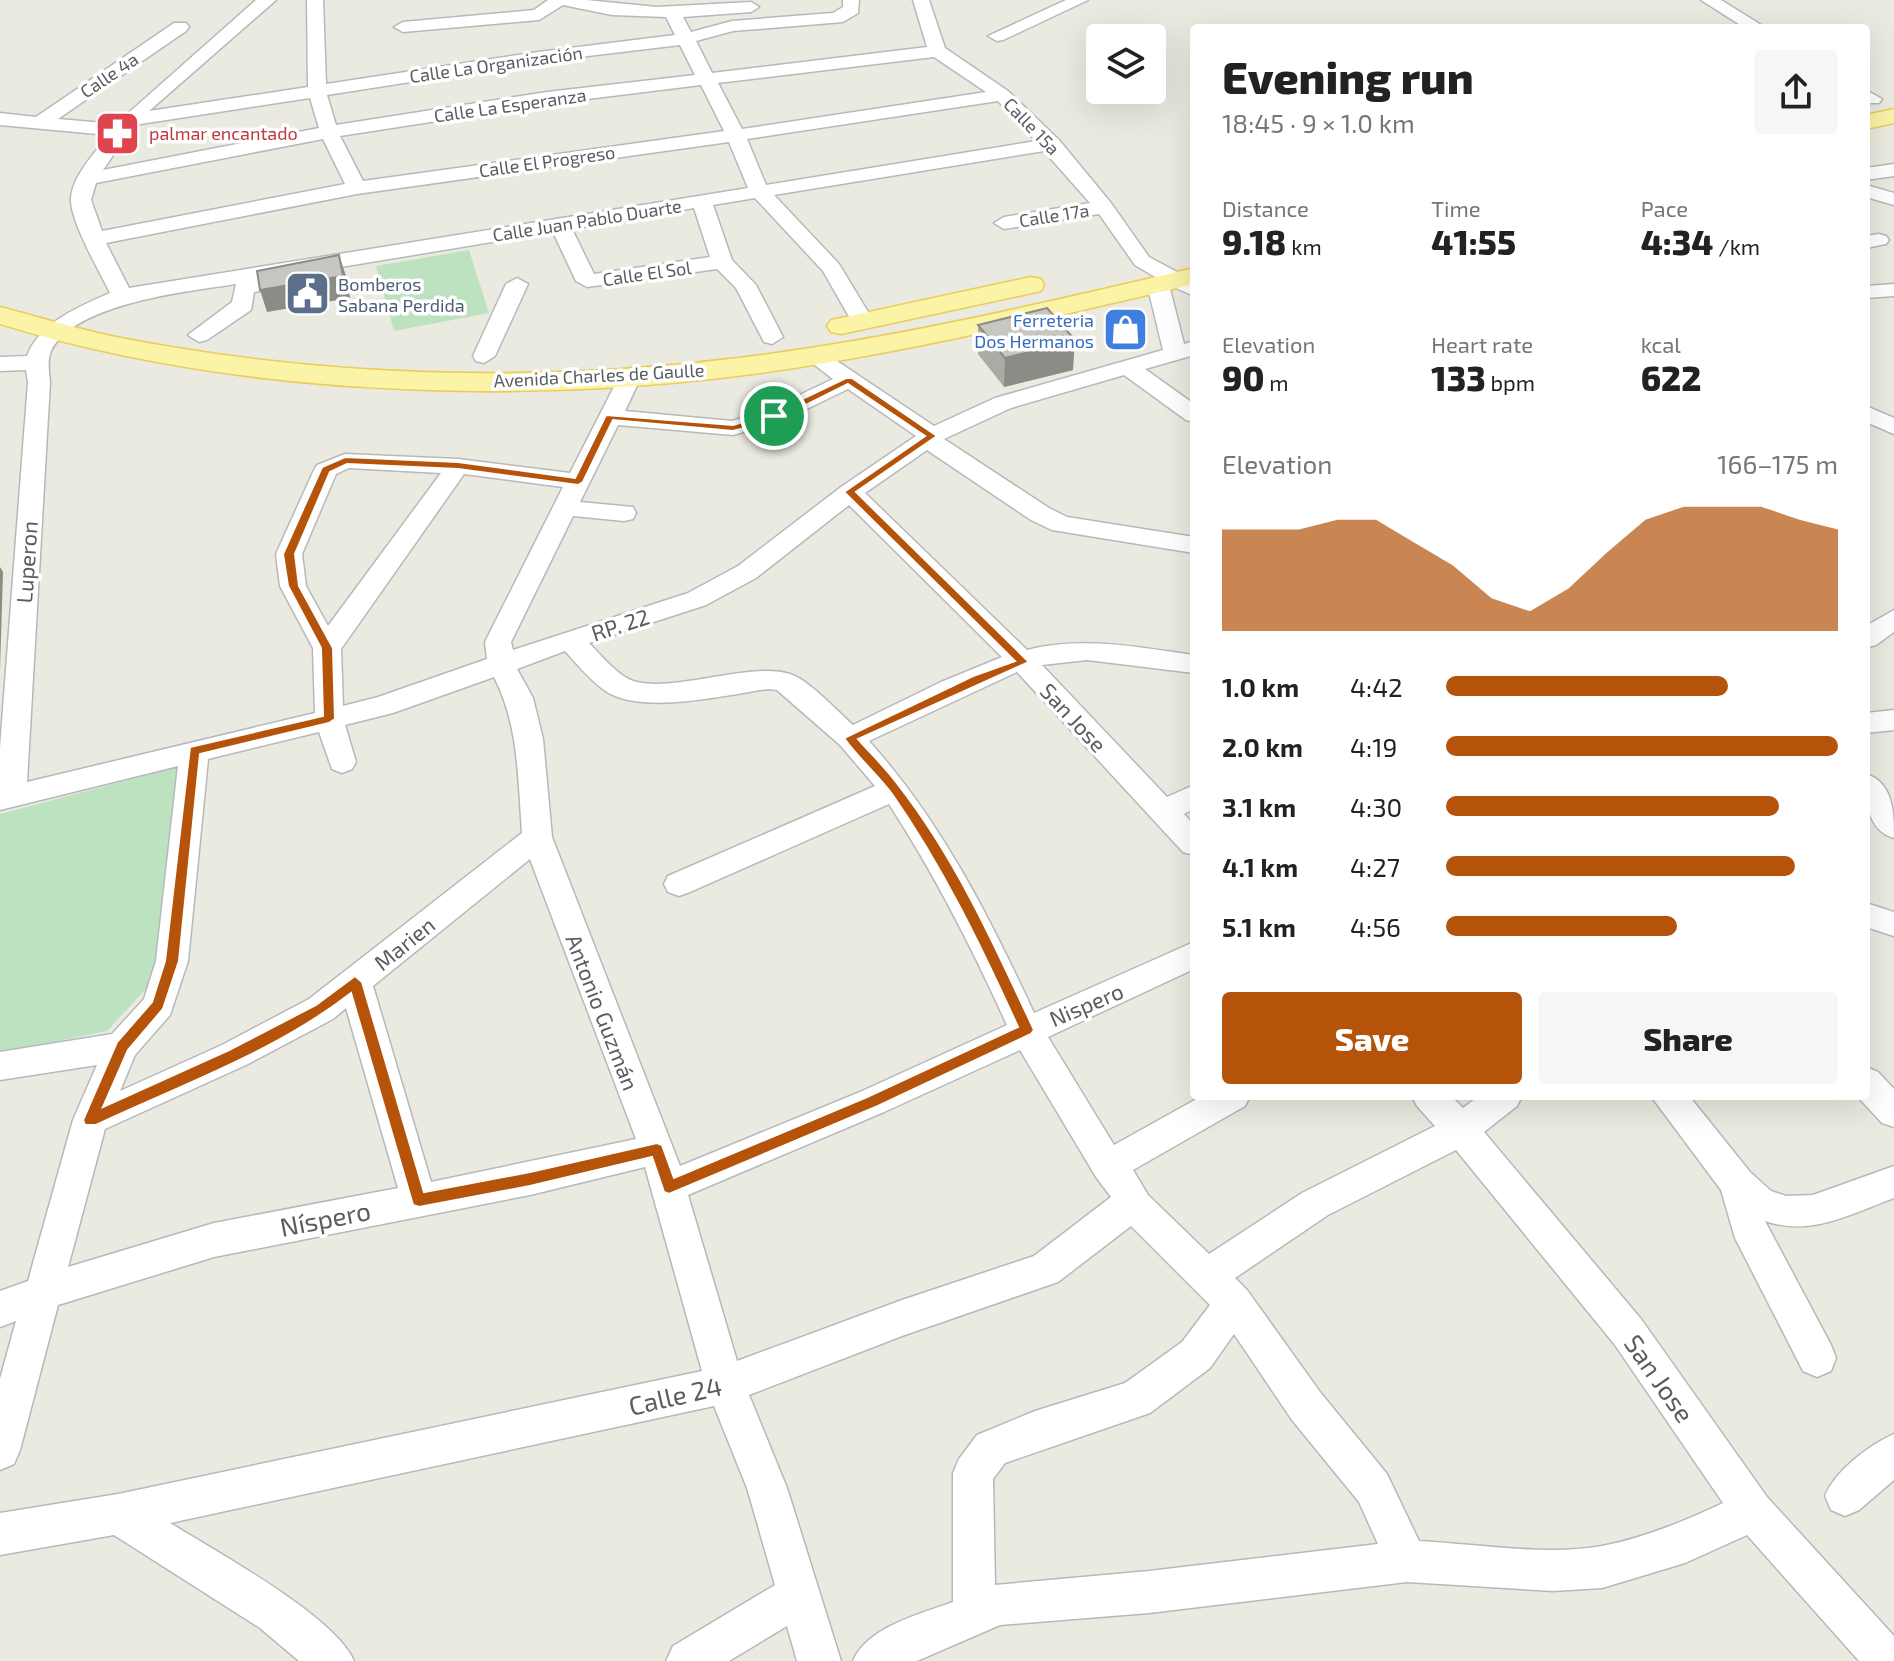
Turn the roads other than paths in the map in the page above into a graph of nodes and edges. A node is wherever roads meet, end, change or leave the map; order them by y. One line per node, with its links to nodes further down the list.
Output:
1 (268, 0): 25 (street)
2 (315, 0): 19 (street)
3 (851, 0): 15 (street, Calle La Organización)
4 (921, 0): 16 (street)
5 (1080, 0): 14 (street)
6 (1709, 0): 10 (street)
7 (559, 2): 9 (street); 12 (street); 13 (street)
8 (765, 5): 9 (street)
9 (673, 14): 15 (street)
10 (1750, 24)
11 (180, 27): 24 (street, Calle 4a)
12 (403, 27)
13 (559, 29)
14 (997, 36)
15 (684, 39): 17 (street, Calle La Organización); 18 (street)
16 (939, 58): 18 (street, Calle La Esperanza); 20 (street, Calle 15a)
17 (543, 78): 18 (street, Calle La Esperanza); 19 (street, Calle La Organización); 26 (street, Calle La Esperanza)
18 (704, 78): 27 (street)
19 (317, 91): 25 (street, Calle La Organización); 26 (street)
20 (1002, 95): 27 (street, Calle El Progreso); 28 (street, Calle 15a)
21 (1873, 102): 22 (main road)
22 (1894, 116)
23 (0, 119): 24 (street, Calle La Organización)
24 (38, 124): 25 (street, Calle La Organización)
25 (124, 125): 31 (street)
26 (329, 132): 31 (street, Calle La Esperanza); 32 (street)
27 (736, 136): 32 (street, Calle El Progreso); 33 (street)
28 (1052, 144): 33 (street, Calle Juan Pablo Duarte); 37 (street, Calle 15a)
29 (1894, 170): 30 (street)
30 (1870, 173)
31 (87, 179): 40 (street)
32 (357, 188): 40 (street, Calle El Progreso)
33 (759, 191): 36 (street, Calle Juan Pablo Duarte); 55 (street)
34 (1870, 192): 35 (street)
35 (1894, 199)
36 (702, 201): 38 (street, Calle Juan Pablo Duarte); 43 (street)
37 (1104, 207): 39 (street, Calle 17a); 42 (street, Calle 15a)
38 (559, 223): 43 (street, Calle El Sol); 52 (street, Calle Juan Pablo Duarte)
39 (1004, 223)
40 (94, 239): 52 (street)
41 (1190, 250): 42 (main road)
42 (1142, 261): 44 (main road); 47 (street)
43 (722, 262): 58 (street)
44 (1111, 268)
45 (343, 270): 57 (street)
46 (1064, 278): 55 (main road, Avenida Charles de Gaulle)
47 (1180, 282): 59 (street); 61 (main road, Avenida Charles de Gaulle)
48 (517, 284): 60 (street)
49 (1894, 290): 51 (street)
50 (0, 292): 53 (main road, Avenida Charles de Gaulle)
51 (1870, 292)
52 (122, 296): 53 (street, Calle Juan Pablo Duarte)
53 (82, 313): 56 (street, Calle Juan Pablo Duarte); 57 (main road, Avenida Charles de Gaulle)
54 (0, 315): 56 (main road, Avenida Charles de Gaulle)
55 (863, 322): 58 (main road, Avenida Charles de Gaulle)
56 (57, 334): 62 (street); 65 (main road, Avenida Charles de Gaulle)
57 (199, 335): 60 (main road, Avenida Charles de Gaulle)
58 (772, 337): 60 (main road, Avenida Charles de Gaulle)
59 (1184, 351): 64 (street, RP. 22)
60 (484, 356)
61 (814, 356): 65 (main road, Avenida Charles de Gaulle); 66 (street)
62 (37, 363): 63 (street); 90 (street, Luperon)
63 (0, 364)
64 (1128, 368): 67 (street); 69 (street, RP. 22)
65 (630, 377): 68 (street)
66 (849, 380): 68 (street); 69 (street)
67 (1190, 412)
68 (610, 417): 72 (street)
69 (929, 438): 71 (street, RP. 22); 74 (street)
70 (458, 466): 72 (street); 78 (street); 78 (street)
71 (850, 492): 77 (street, RP. 22); 79 (street, San Jose)
72 (572, 495): 73 (street); 81 (street)
73 (624, 513)
74 (1190, 544)
75 (1894, 619): 76 (street)
76 (1870, 636)
77 (569, 640): 81 (street, RP. 22); 85 (street)
78 (327, 648): 82 (street)
79 (1023, 662): 80 (street); 85 (street); 92 (street, San Jose)
80 (1190, 664)
81 (501, 665): 82 (street, RP. 22); 94 (street, Antonio Guzmán)
82 (329, 719): 86 (street, RP. 22); 87 (street)
83 (1894, 720): 84 (street)
84 (1870, 723)
85 (850, 738): 88 (street)
86 (194, 751): 90 (street, RP. 22); 102 (street)
87 (342, 762)
88 (895, 789): 96 (street); 101 (street)
89 (1870, 791): 93 (street)
90 (5, 798)
91 (1190, 798): 92 (street)
92 (1163, 812): 95 (street, San Jose)
93 (1894, 827)
94 (537, 837): 100 (street, Marien); 112 (street, Antonio Guzmán)
95 (1190, 840)
96 (679, 884)
97 (1870, 916): 98 (street)
98 (1894, 924)
99 (1190, 957): 101 (street, Nispero)
100 (355, 982): 110 (street, Marien); 117 (street)
101 (1026, 1030): 113 (street); 116 (street, Nispero)
102 (122, 1047): 103 (street); 110 (street)
103 (0, 1066)
104 (1870, 1086): 109 (street)
105 (1226, 1100): 113 (street)
106 (1433, 1100): 111 (street, San Jose)
107 (1500, 1100): 111 (street)
108 (1671, 1100): 115 (street)
109 (1894, 1112)
110 (90, 1120): 120 (street)
111 (1461, 1130): 119 (street); 127 (street, San Jose)
112 (657, 1149): 116 (street, Antonio Guzmán); 117 (street, Níspero)
113 (1108, 1166): 118 (street)
114 (1894, 1182): 115 (street)
115 (1737, 1183): 122 (street)
116 (669, 1187): 123 (street, Antonio Guzmán)
117 (419, 1200): 120 (street, Níspero)
118 (1131, 1202): 119 (street); 123 (street, Calle 24)
119 (1220, 1290): 130 (street); 132 (street)
120 (45, 1292): 121 (street, Níspero); 124 (street)
121 (0, 1309)
122 (1817, 1358)
123 (725, 1385): 128 (street, Calle 24); 131 (street, Antonio Guzmán)
124 (0, 1450)
125 (1894, 1454): 126 (street)
126 (1845, 1496)
127 (1753, 1511): 130 (street); 137 (street, San Jose)
128 (118, 1514): 129 (street, Calle 24); 133 (street)
129 (0, 1534)
130 (1407, 1561): 132 (street)
131 (801, 1594): 134 (street); 135 (street, Antonio Guzmán)
132 (974, 1614): 136 (street)
133 (332, 1661)
134 (688, 1661)
135 (819, 1661)
136 (875, 1661)
137 (1888, 1661)

